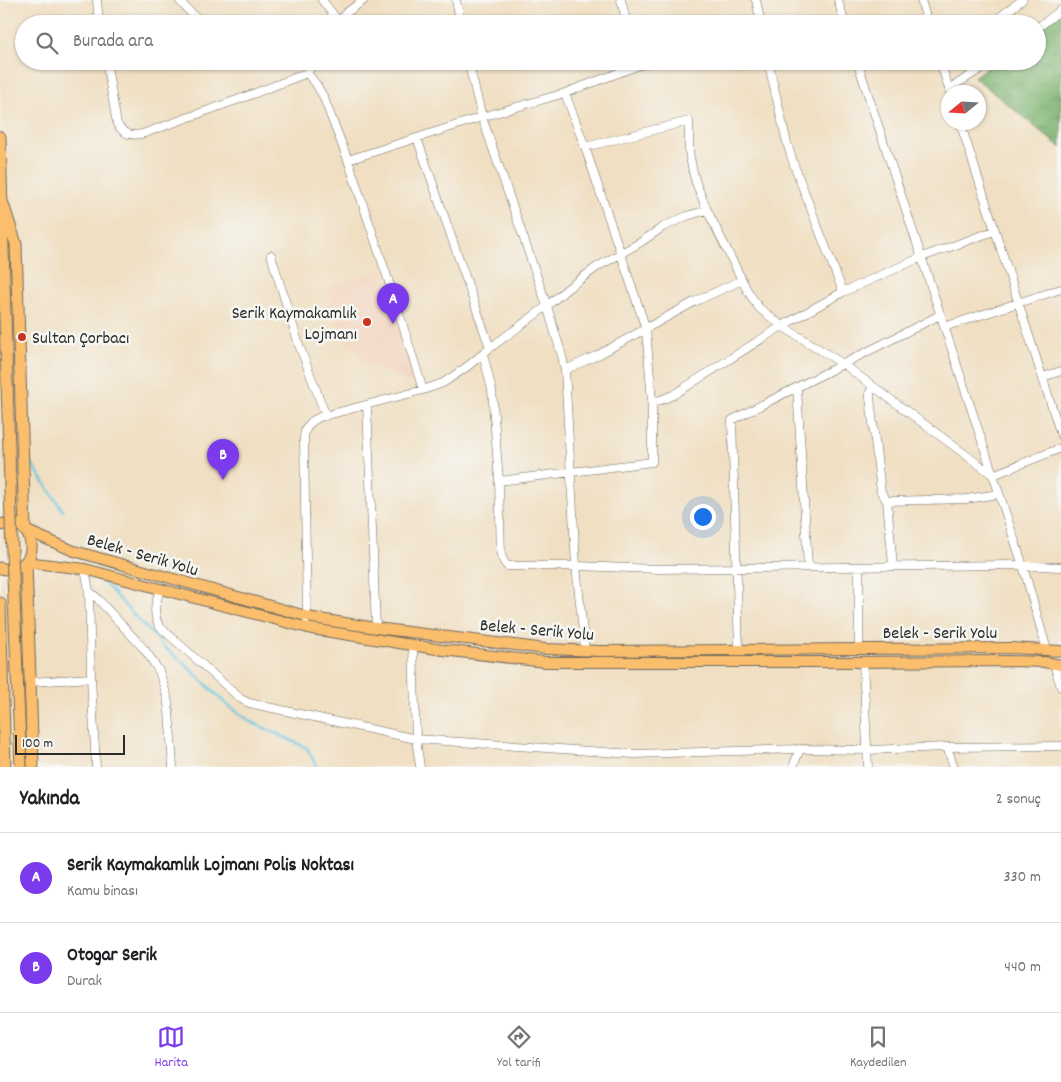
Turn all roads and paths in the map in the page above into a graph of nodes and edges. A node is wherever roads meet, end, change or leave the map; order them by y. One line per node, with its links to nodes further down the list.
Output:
1 (97, 0): 12 (street)
2 (179, 0): 13 (street)
3 (322, 0): 14 (street)
4 (364, 0): 15 (street)
5 (456, 0): 16 (street)
6 (621, 0): 17 (street)
7 (756, 0): 18 (street)
8 (838, 0): 19 (street)
9 (921, 0): 20 (street)
10 (1022, 0): 21 (street)
11 (1061, 10): 22 (street)
12 (98, 15)
13 (193, 15)
14 (333, 15)
15 (344, 15)
16 (459, 15)
17 (625, 15)
18 (759, 15)
19 (842, 15)
20 (925, 15)
21 (1003, 15)
22 (1046, 21)
23 (108, 70): 30 (street)
24 (470, 70): 34 (street)
25 (622, 70): 33 (street)
26 (770, 70): 48 (street)
27 (860, 70): 45 (street)
28 (943, 70): 31 (street)
29 (979, 70): 32 (street)
30 (307, 72): 39 (street)
31 (948, 85)
32 (958, 85)
33 (565, 93): 34 (street); 38 (street)
34 (482, 117): 37 (street); 50 (street)
35 (962, 130): 42 (street)
36 (0, 137): 40 (highway)
37 (417, 138): 39 (street); 55 (street)
38 (585, 147): 41 (street); 43 (street)
39 (348, 160): 63 (street)
40 (2, 201): 75 (highway); 109 (highway, bridge)
41 (708, 210): 43 (street); 46 (street)
42 (994, 231): 45 (street); 49 (street)
43 (621, 253): 50 (street); 54 (street)
44 (271, 255): 66 (street)
45 (922, 257): 48 (street); 51 (street)
46 (742, 280): 52 (street); 54 (street)
47 (1061, 289): 49 (street)
48 (843, 292): 52 (street)
49 (1018, 302): 53 (street); 60 (street)
50 (547, 306): 55 (street); 58 (street)
51 (940, 315): 53 (street); 57 (street)
52 (782, 326): 57 (street); 64 (street)
53 (944, 327): 70 (street)
54 (646, 329): 58 (street); 64 (street)
55 (490, 348): 56 (street)
56 (483, 354): 63 (street); 71 (street)
57 (842, 364): 61 (street); 62 (street)
58 (565, 370): 69 (street)
59 (1061, 371): 60 (street)
60 (1043, 377): 67 (street)
61 (873, 387): 70 (street); 73 (street)
62 (797, 388): 78 (street); 84 (street)
63 (423, 390): 65 (street)
64 (652, 402): 69 (street)
65 (367, 405): 66 (street); 91 (street)
66 (326, 416): 89 (street)
67 (1061, 435)
68 (1061, 448): 70 (street)
69 (571, 472): 71 (street); 77 (street)
70 (992, 474): 72 (street)
71 (499, 481): 77 (street)
72 (999, 494): 73 (street); 80 (street)
73 (887, 501): 79 (street)
74 (0, 525): 75 (highway)
75 (25, 530): 76 (highway); 89 (main road, Belek - Serik Yolu)
76 (26, 562): 83 (highway); 85 (main road, Belek - Serik Yolu); 101 (highway)
77 (576, 566): 84 (street); 94 (street)
78 (808, 566): 81 (street); 84 (street)
79 (893, 566): 80 (street); 81 (street)
80 (1023, 566): 82 (street); 96 (street)
81 (859, 567): 93 (street)
82 (1061, 567)
83 (0, 568)
84 (736, 568): 95 (street)
85 (85, 570): 86 (main road, Belek - Serik Yolu); 87 (street)
86 (160, 589): 90 (main road, Belek - Serik Yolu); 103 (street)
87 (88, 591): 100 (street); 112 (street)
88 (0, 603): 108 (highway)
89 (307, 616): 90 (street); 91 (main road, Belek - Serik Yolu)
90 (307, 628): 92 (main road, Belek - Serik Yolu)
91 (376, 628): 94 (main road, Belek - Serik Yolu)
92 (413, 646): 98 (main road, Belek - Serik Yolu); 103 (street)
93 (859, 649): 95 (main road, Belek - Serik Yolu); 96 (main road, Belek - Serik Yolu)
94 (585, 650): 95 (main road, Belek - Serik Yolu)
95 (739, 650)
96 (1047, 650): 97 (main road, Belek - Serik Yolu)
97 (1061, 651)
98 (863, 662): 99 (main road, Belek - Serik Yolu); 107 (street)
99 (1058, 665): 102 (street)
100 (91, 678): 101 (street); 111 (street)
101 (31, 682): 110 (highway)
102 (1061, 688)
103 (416, 740): 106 (street); 113 (street)
104 (1061, 746): 105 (street)
105 (947, 747): 107 (street); 116 (street)
106 (800, 748): 107 (street); 114 (street)
107 (867, 750): 115 (street)
108 (5, 767)
109 (21, 767)
110 (33, 767)
111 (96, 767)
112 (173, 767)
113 (420, 767)
114 (793, 767)
115 (868, 767)
116 (954, 767)

